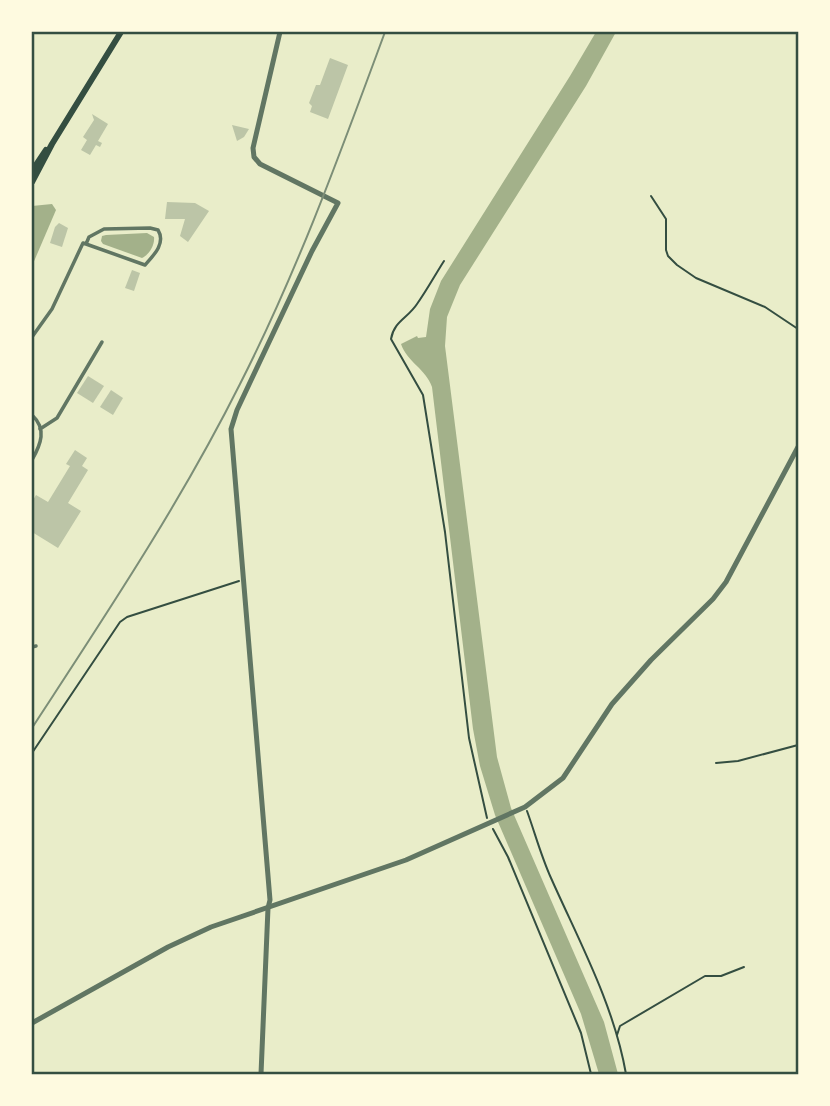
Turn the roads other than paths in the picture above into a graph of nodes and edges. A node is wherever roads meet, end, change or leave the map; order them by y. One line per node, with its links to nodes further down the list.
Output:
1 (121, 32): 3 (main road)
2 (280, 32): 13 (street)
3 (52, 144): 4 (main road); 5 (main road)
4 (32, 172)
5 (32, 182)
6 (86, 244): 6 (street); 7 (street)
7 (32, 337)
8 (102, 342): 10 (street)
9 (32, 415): 10 (street)
10 (40, 429): 12 (street)
11 (799, 447): 13 (street)
12 (32, 460)
13 (268, 908): 14 (street); 15 (street)
14 (32, 1023)
15 (261, 1074)

